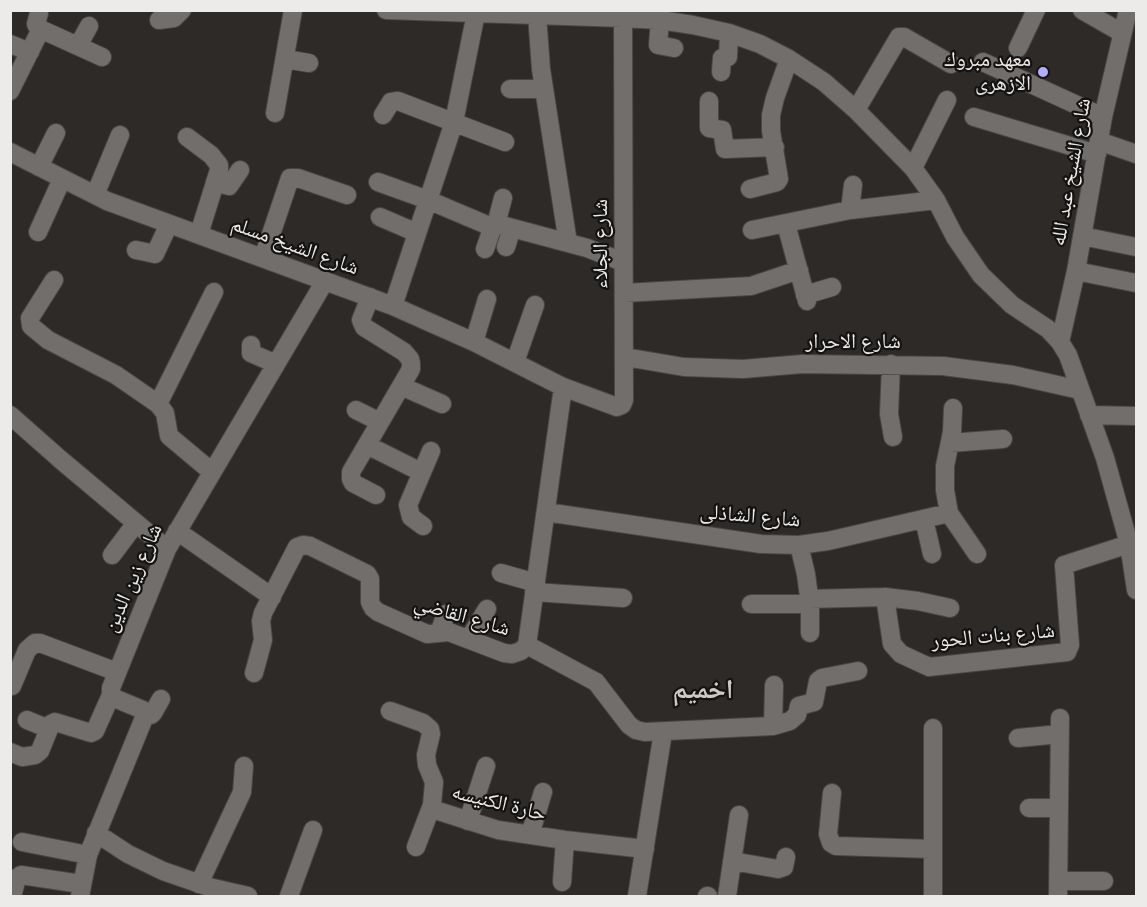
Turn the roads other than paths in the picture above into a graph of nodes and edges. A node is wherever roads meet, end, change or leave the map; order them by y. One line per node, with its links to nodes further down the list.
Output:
1 (182, 10): 13 (street)
2 (293, 10): 24 (street)
3 (386, 10): 7 (street)
4 (1036, 10): 21 (street)
5 (1083, 10): 17 (street)
6 (497, 12): 7 (street); 9 (street)
7 (476, 13): 40 (street)
8 (1131, 13): 17 (street, شارع الشيخ عبد الله)
9 (543, 14): 10 (street); 31 (street)
10 (602, 14): 11 (street)
11 (623, 18): 14 (street); 78 (street, شارع الجلاء)
12 (690, 18): 14 (street); 16 (street)
13 (159, 20)
14 (660, 20): 20 (street)
15 (89, 26): 19 (street)
16 (729, 33): 25 (street); 29 (street)
17 (1122, 33): 39 (street, شارع الشيخ عبد الله)
18 (10, 44): 22 (street)
19 (78, 46): 22 (street); 23 (street)
20 (674, 48)
21 (1018, 48)
22 (30, 52): 32 (street)
23 (102, 57)
24 (285, 59): 27 (street); 36 (street)
25 (789, 59): 35 (street); 45 (street)
26 (982, 62): 39 (street)
27 (309, 63)
28 (951, 64): 35 (street)
29 (721, 72)
30 (510, 89): 31 (street)
31 (544, 89): 72 (street)
32 (10, 91)
33 (947, 100): 50 (street)
34 (709, 101): 45 (street)
35 (856, 110): 50 (street)
36 (275, 113)
37 (383, 115): 40 (street)
38 (974, 117): 46 (street)
39 (1103, 117): 46 (street, شارع الشيخ عبد الله)
40 (454, 122): 44 (street); 60 (street)
41 (56, 133): 49 (street)
42 (120, 135): 57 (street)
43 (187, 137): 53 (street)
44 (505, 142)
45 (775, 147): 56 (street)
46 (1098, 147): 48 (street); 71 (street, شارع الشيخ عبد الله)
47 (10, 152): 49 (street, شارع الشيخ مسلم)
48 (1137, 154)
49 (39, 167): 52 (street, شارع الشيخ مسلم)
50 (913, 168): 61 (street)
51 (240, 170): 53 (street)
52 (62, 179): 57 (street, شارع الشيخ مسلم); 68 (street)
53 (215, 182): 70 (street)
54 (378, 182): 60 (street)
55 (853, 185): 62 (street)
56 (750, 189)
57 (95, 195): 64 (street, شارع الشيخ مسلم)
58 (347, 195): 77 (street)
59 (503, 198): 66 (street)
60 (428, 200): 69 (street); 75 (street)
61 (936, 200): 62 (street); 92 (street)
62 (850, 210): 65 (street)
63 (380, 217): 69 (street)
64 (170, 224): 70 (street, شارع الشيخ مسلم); 76 (street)
65 (786, 224): 67 (street); 79 (street)
66 (512, 228): 72 (street); 73 (street)
67 (752, 230)
68 (38, 232)
69 (417, 233): 90 (street)
70 (199, 234): 77 (street, شارع الشيخ مسلم)
71 (1082, 236): 74 (street); 80 (street, شارع الشيخ عبد الله)
72 (568, 243): 78 (street)
73 (506, 247)
74 (1137, 247)
75 (485, 249)
76 (136, 250)
77 (263, 258): 82 (street, شارع الشيخ مسلم)
78 (623, 262): 86 (street, شارع الجلاء)
79 (799, 270): 84 (street); 86 (street)
80 (1076, 272): 83 (street); 92 (street, شارع الشيخ عبد الله)
81 (54, 280): 101 (street)
82 (325, 281): 87 (street, شارع الشيخ مسلم); 96 (street, شارع زين الدين)
83 (1137, 283)
84 (832, 287)
85 (214, 292): 101 (street)
86 (624, 293): 94 (street, شارع الجلاء)
87 (370, 297): 90 (street, شارع الشيخ مسلم); 98 (street)
88 (487, 298): 91 (street)
89 (535, 305): 95 (street)
90 (393, 306): 91 (street, شارع الشيخ مسلم)
91 (474, 342): 95 (street, شارع الشيخ مسلم)
92 (1060, 342): 100 (street)
93 (250, 345): 96 (street)
94 (625, 357): 97 (street, شارع الاحرار); 99 (street, شارع الجلاء)
95 (515, 362): 99 (street, شارع الشيخ مسلم)
96 (276, 364): 114 (street, شارع زين الدين)
97 (891, 364): 100 (street, شارع الاحرار); 109 (street)
98 (401, 386): 102 (street); 108 (street)
99 (562, 387): 117 (street, شارع القاضي)
100 (1080, 390): 106 (street)
101 (158, 404): 114 (street)
102 (442, 404)
103 (953, 408): 111 (street)
104 (356, 410): 108 (street)
105 (10, 415): 120 (street)
106 (1089, 415): 107 (street); 124 (street)
107 (1137, 416)
108 (380, 422): 112 (street)
109 (893, 437)
110 (1003, 439): 111 (street)
111 (950, 443): 118 (street)
112 (366, 445): 115 (street); 116 (street)
113 (431, 451): 115 (street)
114 (212, 472): 122 (street, شارع زين الدين)
115 (422, 472): 121 (street)
116 (376, 495)
117 (546, 512): 123 (street, شارع الشاذلى); 130 (street, شارع القاضي)
118 (949, 513): 119 (street, شارع الشاذلى); 127 (street)
119 (924, 519): 123 (street, شارع الشاذلى); 126 (street)
120 (136, 523): 125 (street); 128 (street)
121 (423, 526)
122 (177, 531): 125 (street, شارع زين الدين); 132 (street)
123 (799, 545): 135 (street)
124 (1133, 545): 131 (street); 133 (street, شارع بنات الحور)
125 (167, 549): 145 (street, شارع زين الدين)
126 (932, 554)
127 (977, 554)
128 (112, 555)
129 (501, 573): 130 (street)
130 (535, 587): 134 (street); 143 (street, شارع القاضي)
131 (1137, 590)
132 (272, 597): 140 (street, شارع القاضي); 146 (street, شارع القاضي)
133 (885, 597): 135 (street); 137 (street)
134 (623, 598)
135 (809, 601): 136 (street); 141 (street)
136 (751, 604)
137 (950, 608)
138 (487, 609): 142 (street)
139 (446, 614): 140 (street)
140 (439, 633): 142 (street, شارع القاضي)
141 (810, 633)
142 (469, 639): 143 (street, شارع القاضي)
143 (527, 645): 157 (street)
144 (858, 671): 154 (street)
145 (117, 672): 148 (street); 149 (street, شارع زين الدين)
146 (254, 673)
147 (774, 685): 154 (street)
148 (12, 686)
149 (111, 695): 152 (street); 156 (street, شارع زين الدين)
150 (161, 699): 152 (street)
151 (390, 711): 164 (street, حارة الكنيسه)
152 (144, 714): 170 (street)
153 (27, 720): 156 (street)
154 (773, 726): 157 (street)
155 (933, 728): 176 (street)
156 (49, 729): 159 (street)
157 (663, 732): 175 (street)
158 (1018, 738): 166 (street)
159 (11, 753)
160 (244, 766): 182 (street)
161 (486, 766): 168 (street)
162 (543, 792): 171 (street)
163 (832, 793): 176 (street)
164 (432, 805): 168 (street, حارة الكنيسه); 174 (street)
165 (1029, 808): 166 (street)
166 (1059, 808): 183 (street)
167 (739, 815): 179 (street)
168 (468, 821): 171 (street, حارة الكنيسه)
169 (313, 830): 187 (street)
170 (96, 833): 177 (street); 182 (street)
171 (530, 835): 172 (street, حارة الكنيسه)
172 (565, 840): 175 (street, حارة الكنيسه); 181 (street)
173 (22, 842): 177 (street)
174 (416, 847)
175 (645, 849): 188 (street)
176 (932, 849): 190 (street)
177 (88, 855): 184 (street)
178 (786, 857): 179 (street)
179 (732, 861): 189 (street)
180 (1104, 881): 183 (street)
181 (562, 882)
182 (205, 889): 186 (street)
183 (1058, 889)
184 (80, 890): 185 (street)
185 (12, 897)
186 (248, 897)
187 (289, 897)
188 (638, 897)
189 (727, 897)
190 (933, 897)

